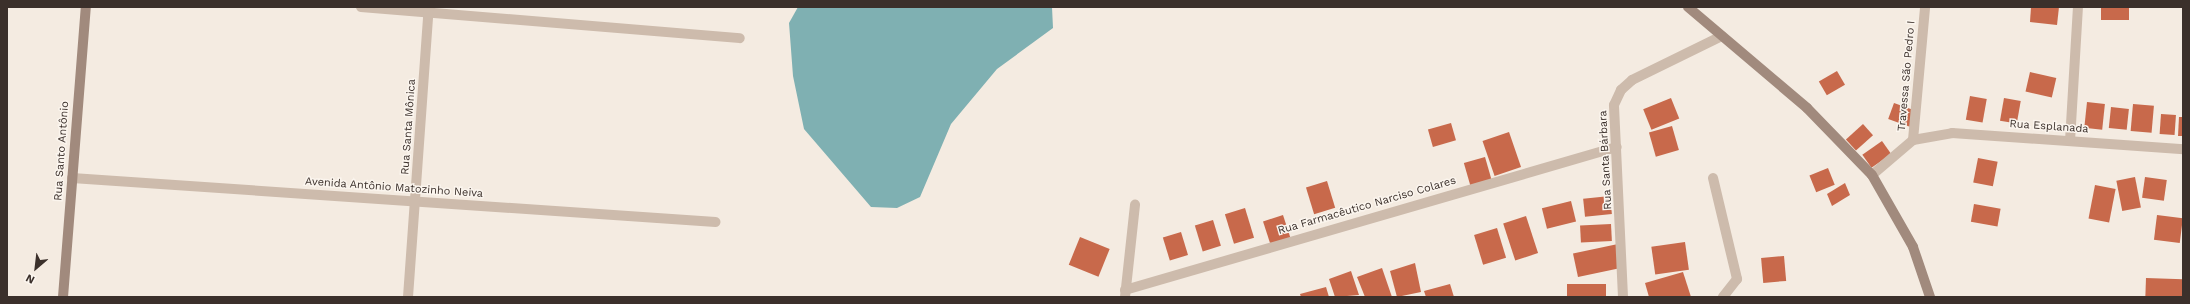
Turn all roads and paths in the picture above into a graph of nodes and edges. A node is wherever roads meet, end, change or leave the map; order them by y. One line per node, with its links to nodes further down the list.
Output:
1 (86, 7): 14 (street, Rua Santo Antônio)
2 (361, 7): 6 (street)
3 (1688, 7): 7 (street)
4 (1925, 7): 9 (street, Travessa São Pedro I)
5 (2078, 7): 10 (street)
6 (428, 10): 8 (street); 16 (street, Rua Santa Mônica)
7 (1722, 36): 11 (street, Rua Santa Bárbara); 13 (street)
8 (740, 38)
9 (1914, 140): 10 (street, Rua Esplanada); 13 (street, Travessa São Pedro I)
10 (2070, 141): 12 (street, Rua Esplanada)
11 (1617, 147): 19 (street, Rua Farmacêutico Narciso Colares); 22 (street, Rua Santa Bárbara)
12 (2183, 149)
13 (1872, 175): 24 (street)
14 (72, 178): 16 (street, Avenida Antônio Matozinho Neiva); 20 (street, Rua Santo Antônio)
15 (1713, 178): 23 (street)
16 (416, 202): 18 (street, Avenida Antônio Matozinho Neiva); 21 (street, Rua Santa Mônica)
17 (1135, 205): 19 (street)
18 (715, 222)
19 (1125, 293)
20 (64, 297)
21 (408, 297)
22 (1623, 297)
23 (1723, 297)
24 (1930, 297)

